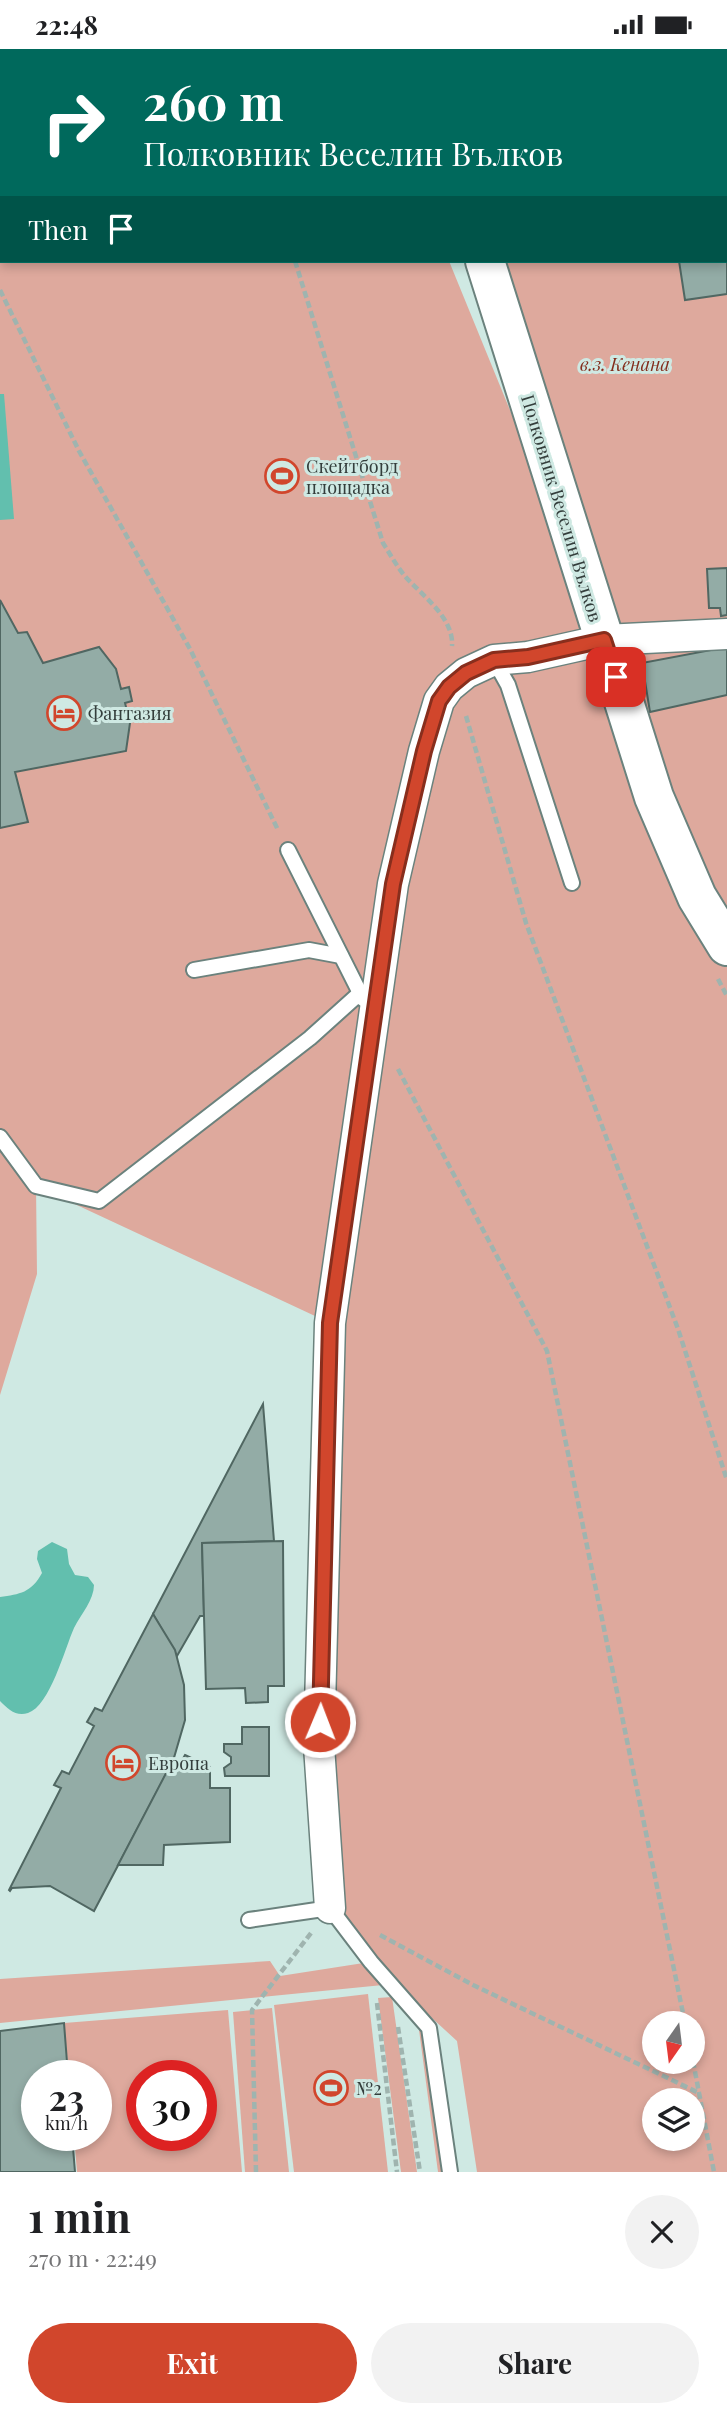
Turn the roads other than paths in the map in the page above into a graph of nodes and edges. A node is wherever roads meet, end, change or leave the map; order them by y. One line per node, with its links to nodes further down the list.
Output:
1 (486, 263): 3 (main road, Полковник Веселин Вълков)
2 (727, 633): 3 (street)
3 (604, 640): 4 (street); 7 (main road, Полковник Веселин Вълков)
4 (494, 660): 6 (lane); 11 (street)
5 (288, 850): 8 (lane)
6 (572, 883)
7 (727, 946)
8 (341, 956): 9 (lane); 10 (lane)
9 (194, 970)
10 (360, 993): 11 (lane); 12 (lane)
11 (373, 1022): 13 (street)
12 (0, 1137)
13 (330, 1907): 14 (lane); 15 (lane)
14 (248, 1920)
15 (450, 2172)

